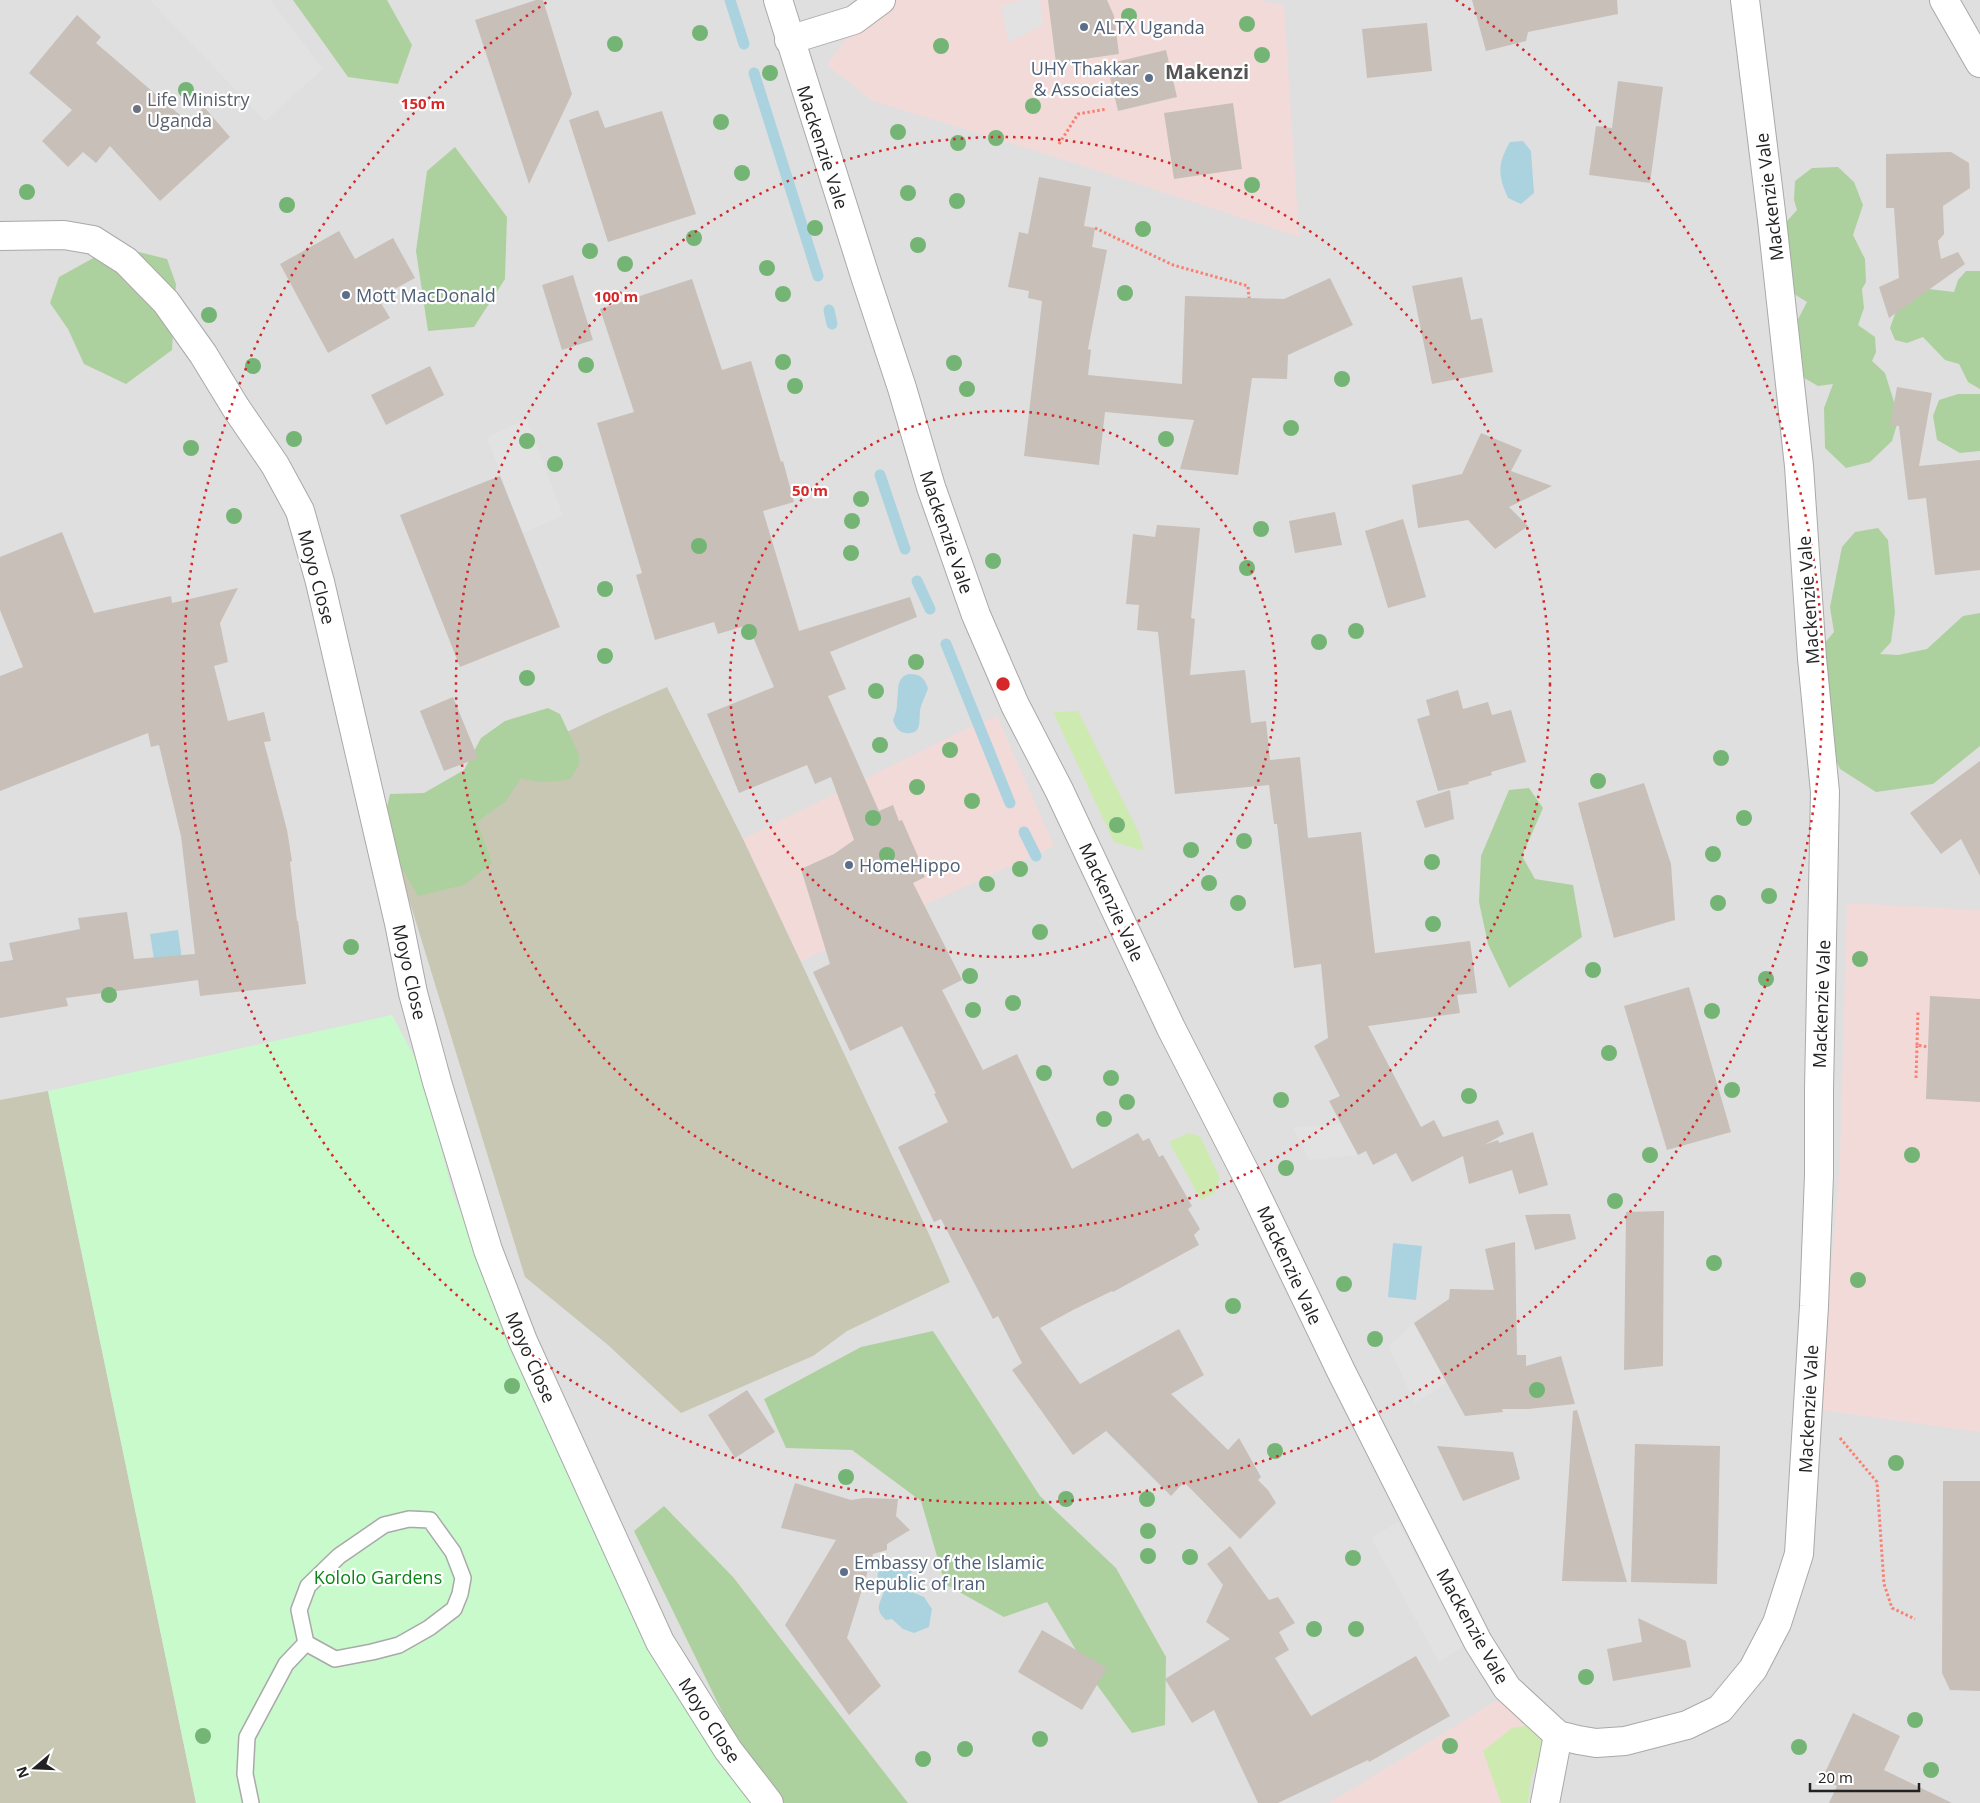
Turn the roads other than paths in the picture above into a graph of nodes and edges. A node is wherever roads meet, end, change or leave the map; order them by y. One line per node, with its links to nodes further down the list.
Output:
1 (778, 0): 5 (street, Mackenzie Vale)
2 (881, 0): 5 (street)
3 (1745, 0): 9 (street, Mackenzie Vale)
4 (1944, 0): 6 (street)
5 (790, 40): 9 (street, Mackenzie Vale)
6 (1980, 63)
7 (0, 236): 11 (street, Moyo Close)
8 (306, 1643): 8 (lane); 10 (lane)
9 (1558, 1735): 12 (street)
10 (251, 1803)
11 (769, 1803)
12 (1545, 1803)

